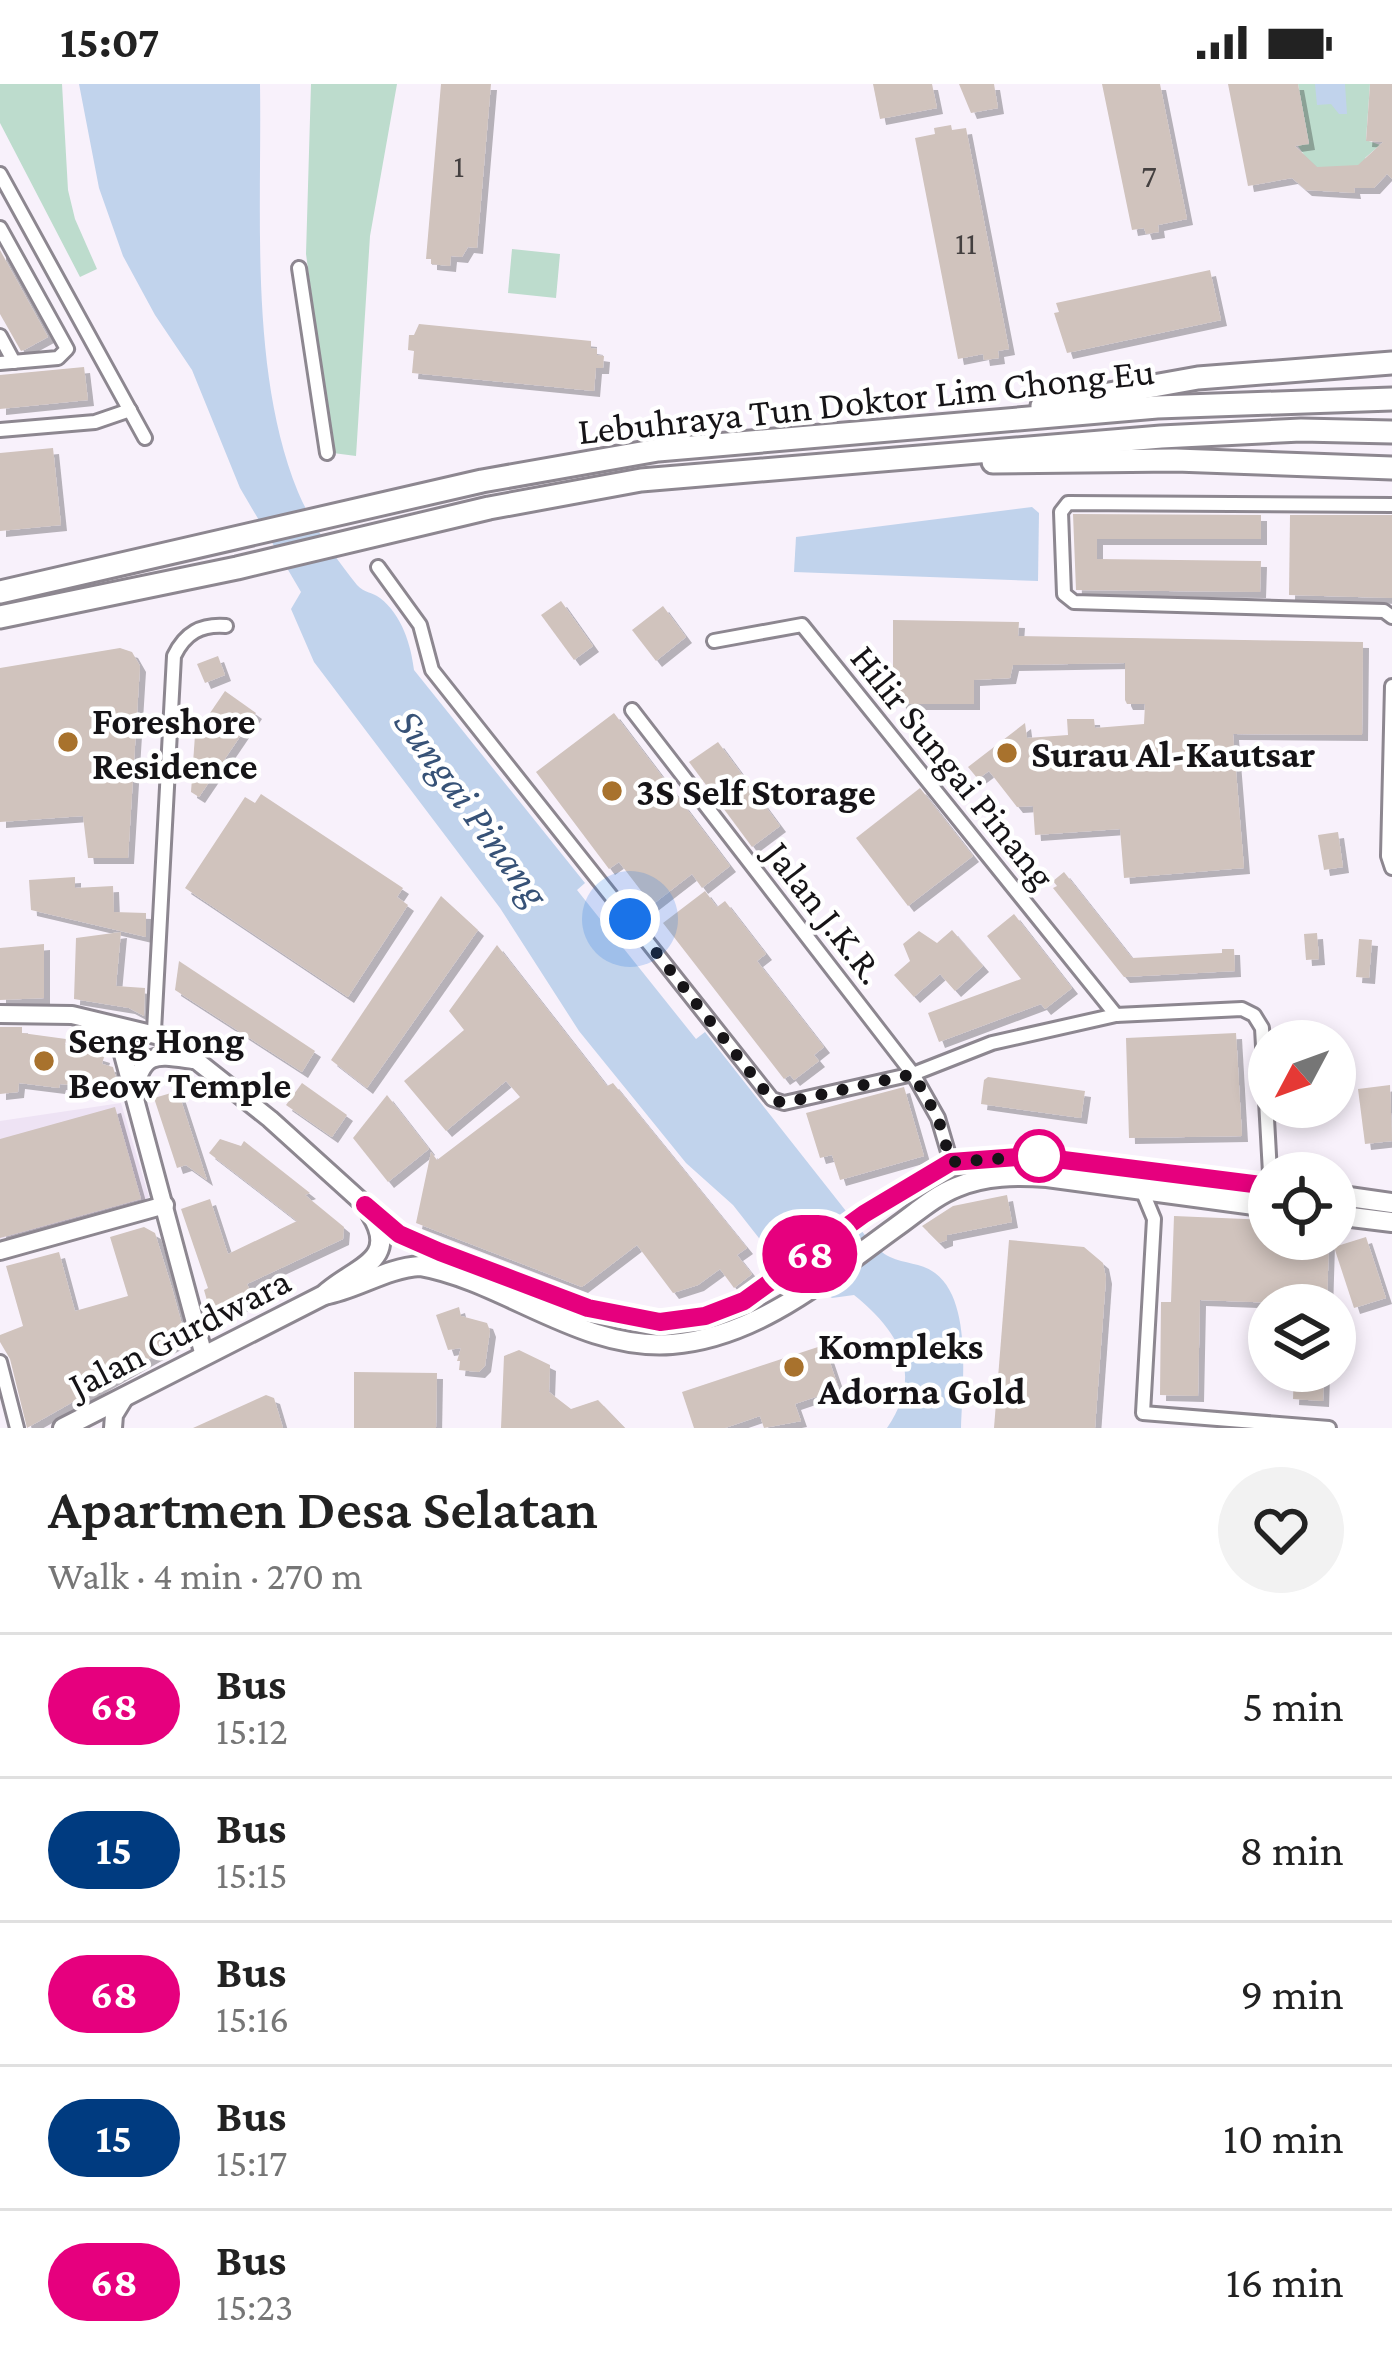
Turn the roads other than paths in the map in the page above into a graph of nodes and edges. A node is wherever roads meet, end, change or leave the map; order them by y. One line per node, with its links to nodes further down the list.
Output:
1 (0, 174): 8 (street)
2 (0, 228): 6 (street)
3 (299, 268): 13 (street)
4 (0, 336): 6 (street)
5 (1392, 362): 9 (highway)
6 (7, 363)
7 (1392, 399): 9 (highway, Lebuhraya Tun Doktor Lim Chong Eu)
8 (130, 410): 10 (street); 12 (street)
9 (941, 427): 18 (highway, Lebuhraya Tun Doktor Lim Chong Eu)
10 (0, 430)
11 (1392, 432): 14 (highway, Lebuhraya Tun Doktor Lim Chong Eu)
12 (145, 438)
13 (327, 453)
14 (945, 455): 15 (highway); 19 (highway, Lebuhraya Tun Doktor Lim Chong Eu)
15 (1392, 468)
16 (1392, 505): 20 (street)
17 (378, 567): 31 (street)
18 (0, 592)
19 (0, 617)
20 (1392, 617)
21 (226, 626): 29 (street)
22 (714, 641): 28 (street, Hilir Sungai Pinang)
23 (1392, 686): 25 (street)
24 (632, 710): 31 (street, Jalan J.K.R.)
25 (1392, 868)
26 (0, 1014): 27 (street)
27 (56, 1014): 29 (street); 32 (street)
28 (1116, 1015): 31 (street); 33 (street)
29 (154, 1031): 30 (street)
30 (195, 1061): 32 (street); 42 (street)
31 (913, 1074): 34 (street, Jalan J.K.R.)
32 (133, 1098): 41 (street)
33 (1269, 1152)
34 (951, 1162): 35 (main road); 42 (main road)
35 (1248, 1183)
36 (1142, 1190): 37 (main road); 44 (street); 47 (main road, Jalan Gurdwara)
37 (1178, 1195): 40 (main road); 44 (street)
38 (1356, 1198): 39 (main road)
39 (1392, 1202)
40 (1248, 1204)
41 (165, 1205): 46 (street); 48 (street)
42 (365, 1205): 47 (main road, Jalan Gurdwara)
43 (1356, 1218): 45 (main road)
44 (1154, 1219): 55 (street)
45 (1392, 1222)
46 (0, 1250)
47 (324, 1295): 48 (main road, Jalan Gurdwara)
48 (204, 1356): 50 (main road, Jalan Gurdwara)
49 (0, 1362): 52 (street)
50 (125, 1397): 51 (main road, Jalan Gurdwara); 54 (street)
51 (90, 1414): 53 (main road, Jalan Gurdwara); 54 (street)
52 (17, 1428)
53 (63, 1428)
54 (111, 1428)
55 (1329, 1428)

